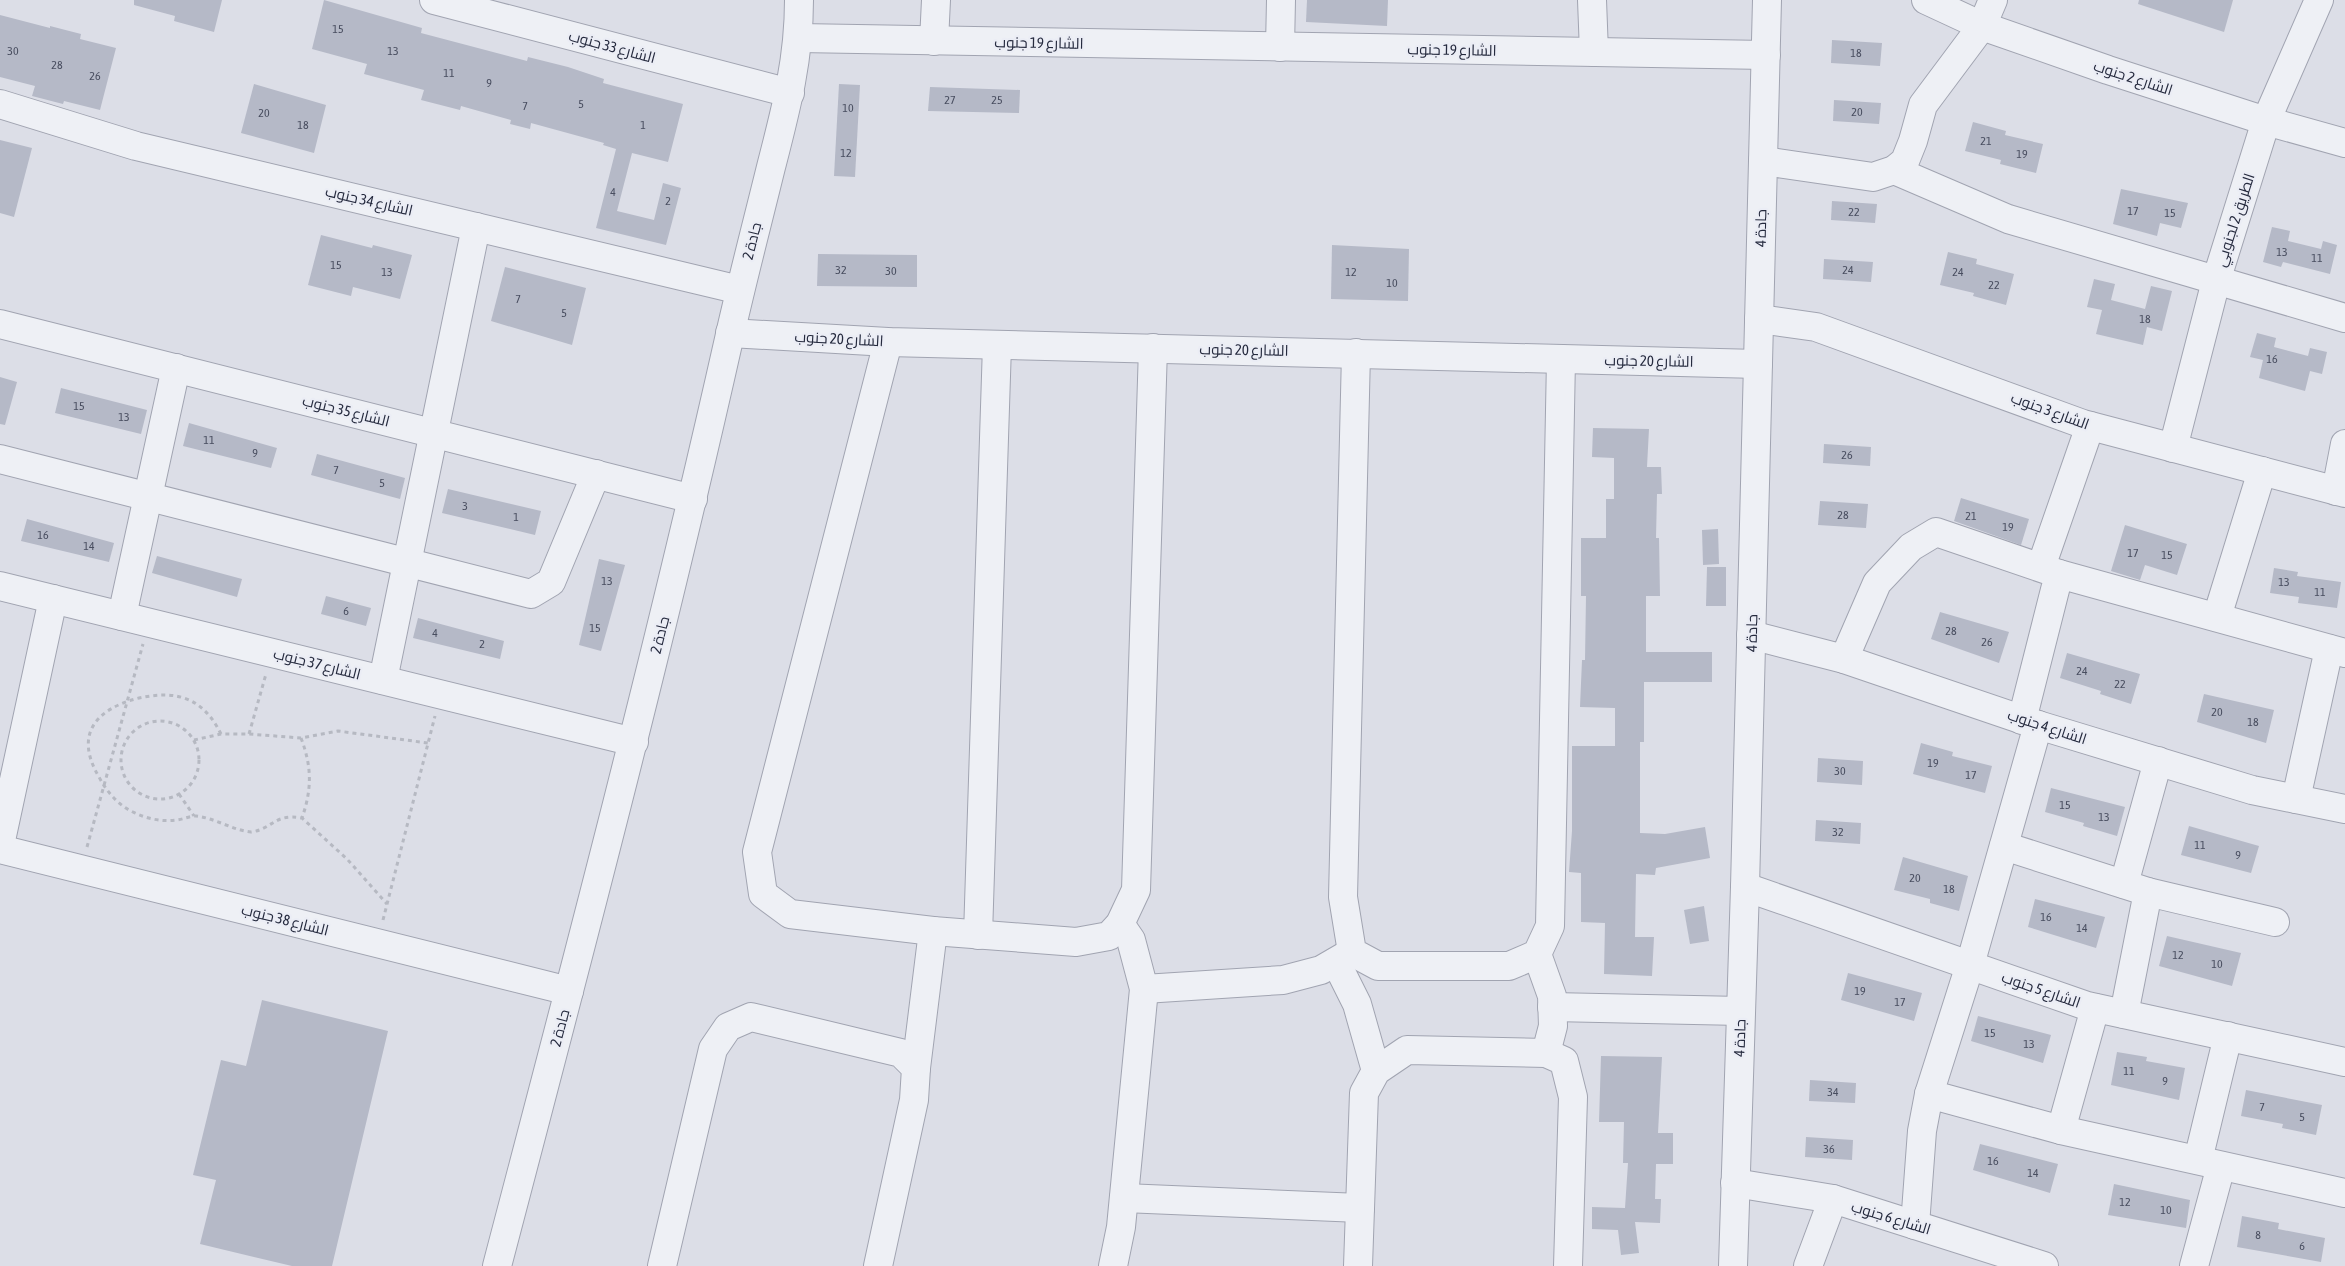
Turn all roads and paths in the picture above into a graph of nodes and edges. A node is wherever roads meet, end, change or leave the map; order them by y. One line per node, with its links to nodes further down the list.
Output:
1 (434, 0): 16 (street, الشارع 33 جنوب)
2 (799, 0): 11 (street, جادة 2)
3 (936, 0): 12 (street)
4 (1281, 0): 13 (street)
5 (1592, 0): 14 (street)
6 (1768, 0): 15 (street, جادة 4)
7 (1926, 0): 10 (street, الشارع 2 جنوب)
8 (1993, 0): 10 (street)
9 (2319, 0): 18 (street, الطريق 2 لجنوبي)
10 (1982, 26): 18 (street, الشارع 2 جنوب); 21 (street)
11 (799, 38): 12 (street, الشارع 19 جنوب); 16 (street, جادة 2)
12 (934, 42): 13 (street, الشارع 19 جنوب)
13 (1280, 47): 14 (street, الشارع 19 جنوب)
14 (1594, 52): 15 (street, الشارع 19 جنوب)
15 (1766, 55): 20 (street, جادة 4)
16 (790, 93): 24 (street, جادة 2)
17 (0, 104): 22 (street, الشارع 34 جنوب)
18 (2266, 120): 19 (street, الشارع 2 جنوب); 23 (street, الطريق 2 لجنوبي)
19 (2345, 142)
20 (1763, 161): 21 (street); 26 (street, جادة 4)
21 (1894, 170): 23 (street)
22 (476, 226): 24 (street, الشارع 34 جنوب); 37 (street)
23 (2216, 280): 25 (street); 39 (street, الطريق 2 لجنوبي)
24 (740, 290): 28 (street, جادة 2)
25 (2345, 318)
26 (1759, 319): 34 (street, جادة 4); 36 (street, الشارع 3 جنوب)
27 (0, 324): 35 (street, الشارع 35 جنوب)
28 (730, 333): 29 (street, الشارع 20 جنوب); 45 (street, جادة 2)
29 (888, 342): 30 (street, الشارع 20 جنوب); 83 (street)
30 (997, 345): 31 (street, الشارع 20 جنوب); 84 (street)
31 (1153, 348): 32 (street, الشارع 20 جنوب); 82 (street)
32 (1356, 353): 33 (street, الشارع 20 جنوب); 87 (street)
33 (1561, 359): 34 (street, الشارع 20 جنوب); 86 (street)
34 (1758, 364): 53 (street, جادة 4)
35 (176, 368): 37 (street, الشارع 35 جنوب); 44 (street)
36 (2090, 426): 39 (street, الشارع 3 جنوب); 47 (street)
37 (434, 433): 42 (street, الشارع 35 جنوب); 46 (street)
38 (2345, 444): 43 (street)
39 (2173, 448): 41 (street, الشارع 3 جنوب)
40 (0, 459): 44 (street)
41 (2262, 471): 43 (street, الشارع 3 جنوب); 51 (street)
42 (596, 474): 45 (street, الشارع 35 جنوب); 46 (street)
43 (2341, 492)
44 (148, 496): 46 (street); 50 (street)
45 (693, 499): 65 (street, جادة 2)
46 (407, 562): 57 (street)
47 (2050, 571): 51 (street); 56 (street); 60 (street)
48 (0, 586): 49 (street, الشارع 37 جنوب)
49 (53, 599): 50 (street, الشارع 37 جنوب); 74 (street)
50 (122, 616): 52 (street, الشارع 37 جنوب)
51 (2217, 618): 54 (street)
52 (149, 623): 55 (street, الشارع 37 جنوب); 59 (path)
53 (1752, 635): 56 (street, الشارع 4 جنوب); 78 (street, جادة 4)
54 (2337, 651): 70 (street)
55 (272, 653): 57 (street, الشارع 37 جنوب); 62 (path)
56 (1844, 659): 60 (street, الشارع 4 جنوب)
57 (383, 680): 58 (street, الشارع 37 جنوب)
58 (440, 694): 65 (street, الشارع 37 جنوب); 66 (path)
59 (127, 702): 61 (path); 68 (path); 68 (path)
60 (2030, 722): 67 (street, الشارع 4 جنوب); 75 (street)
61 (221, 734): 62 (path); 64 (path)
62 (249, 734): 63 (path)
63 (301, 738): 66 (path); 73 (path)
64 (194, 740): 69 (path); 69 (path)
65 (634, 742): 90 (street, جادة 2)
66 (428, 743): 80 (path)
67 (2158, 762): 70 (street, الشارع 4 جنوب); 79 (street)
68 (103, 785): 72 (path); 77 (path)
69 (178, 794): 72 (path)
70 (2296, 799): 71 (street, الشارع 4 جنوب)
71 (2345, 809)
72 (194, 816): 73 (path)
73 (302, 818): 80 (path)
74 (0, 845)
75 (2004, 846): 79 (street); 88 (street)
76 (0, 849): 77 (street, الشارع 38 جنوب)
77 (81, 870): 85 (street, الشارع 38 جنوب)
78 (1745, 887): 88 (street, الشارع 5 جنوب); 93 (street, جادة 4)
79 (2136, 888): 81 (street); 94 (street)
80 (386, 904): 85 (path)
81 (2275, 922)
82 (1120, 924): 84 (street); 89 (street)
83 (933, 931): 84 (street); 98 (street)
84 (978, 935)
85 (377, 943): 90 (street, الشارع 38 جنوب)
86 (1537, 954): 87 (street); 91 (street)
87 (1344, 957): 89 (street); 99 (street)
88 (1970, 965): 92 (street, الشارع 5 جنوب); 100 (street)
89 (1144, 989): 105 (street)
90 (569, 991): 109 (street, جادة 2)
91 (1552, 1007): 93 (street); 96 (street)
92 (2095, 1008): 94 (street, الشارع 5 جنوب); 101 (street)
93 (1741, 1011): 103 (street, جادة 4)
94 (2124, 1014): 95 (street, الشارع 5 جنوب)
95 (2228, 1036): 97 (street, الشارع 5 جنوب); 102 (street)
96 (1546, 1053): 99 (street); 114 (street)
97 (2345, 1062)
98 (916, 1068): 110 (street); 111 (street)
99 (1376, 1071): 107 (street)
100 (1929, 1094): 101 (street); 108 (street)
101 (2061, 1130): 102 (street)
102 (2210, 1163): 104 (street); 118 (street)
103 (1735, 1183): 106 (street, الشارع 6 جنوب); 115 (street, جادة 4)
104 (2345, 1193)
105 (1124, 1198): 107 (street); 112 (street)
106 (1833, 1200): 108 (street, الشارع 6 جنوب); 116 (street)
107 (1360, 1208): 113 (street)
108 (1915, 1225): 117 (street, الشارع 6 جنوب)
109 (497, 1266)
110 (662, 1266)
111 (878, 1266)
112 (1113, 1266)
113 (1358, 1266)
114 (1568, 1266)
115 (1733, 1266)
116 (1808, 1266)
117 (2044, 1266)
118 (2194, 1266)

